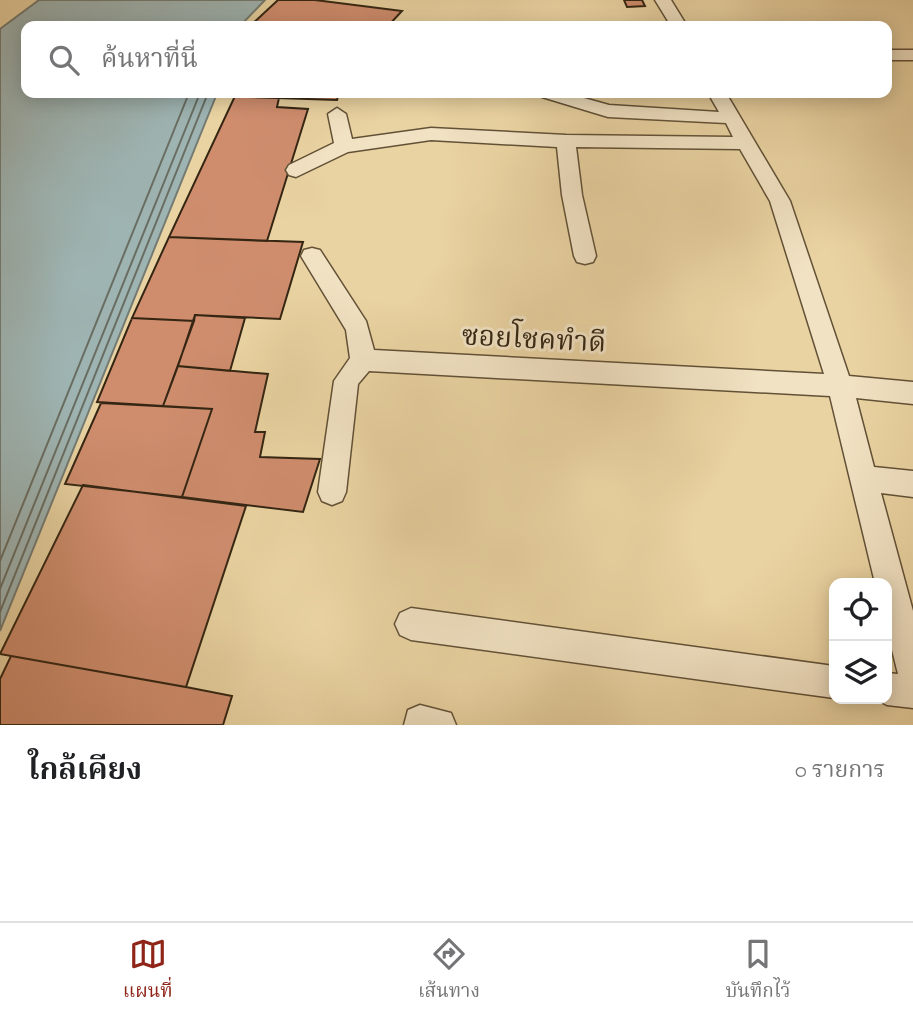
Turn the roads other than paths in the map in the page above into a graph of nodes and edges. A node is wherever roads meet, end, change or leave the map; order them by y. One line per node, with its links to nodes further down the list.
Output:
1 (663, 0): 2 (street)
2 (676, 21)
3 (892, 55): 4 (street)
4 (913, 55)
5 (565, 98): 8 (street)
6 (720, 98): 8 (street)
7 (337, 114): 11 (street)
8 (730, 118): 10 (street)
9 (566, 141): 10 (street); 11 (street); 14 (street)
10 (746, 143): 16 (street)
11 (344, 146): 12 (street)
12 (296, 170)
13 (312, 256): 15 (street)
14 (585, 256)
15 (363, 360): 16 (street, ซอยโชคทำดี); 20 (street)
16 (841, 386): 17 (street, ซอยโชคทำดี); 18 (street)
17 (913, 393)
18 (862, 478): 19 (street); 22 (street)
19 (913, 484)
20 (332, 492)
21 (411, 624): 23 (street)
22 (913, 671)
23 (829, 681)
24 (892, 690): 25 (street)
25 (913, 692)

